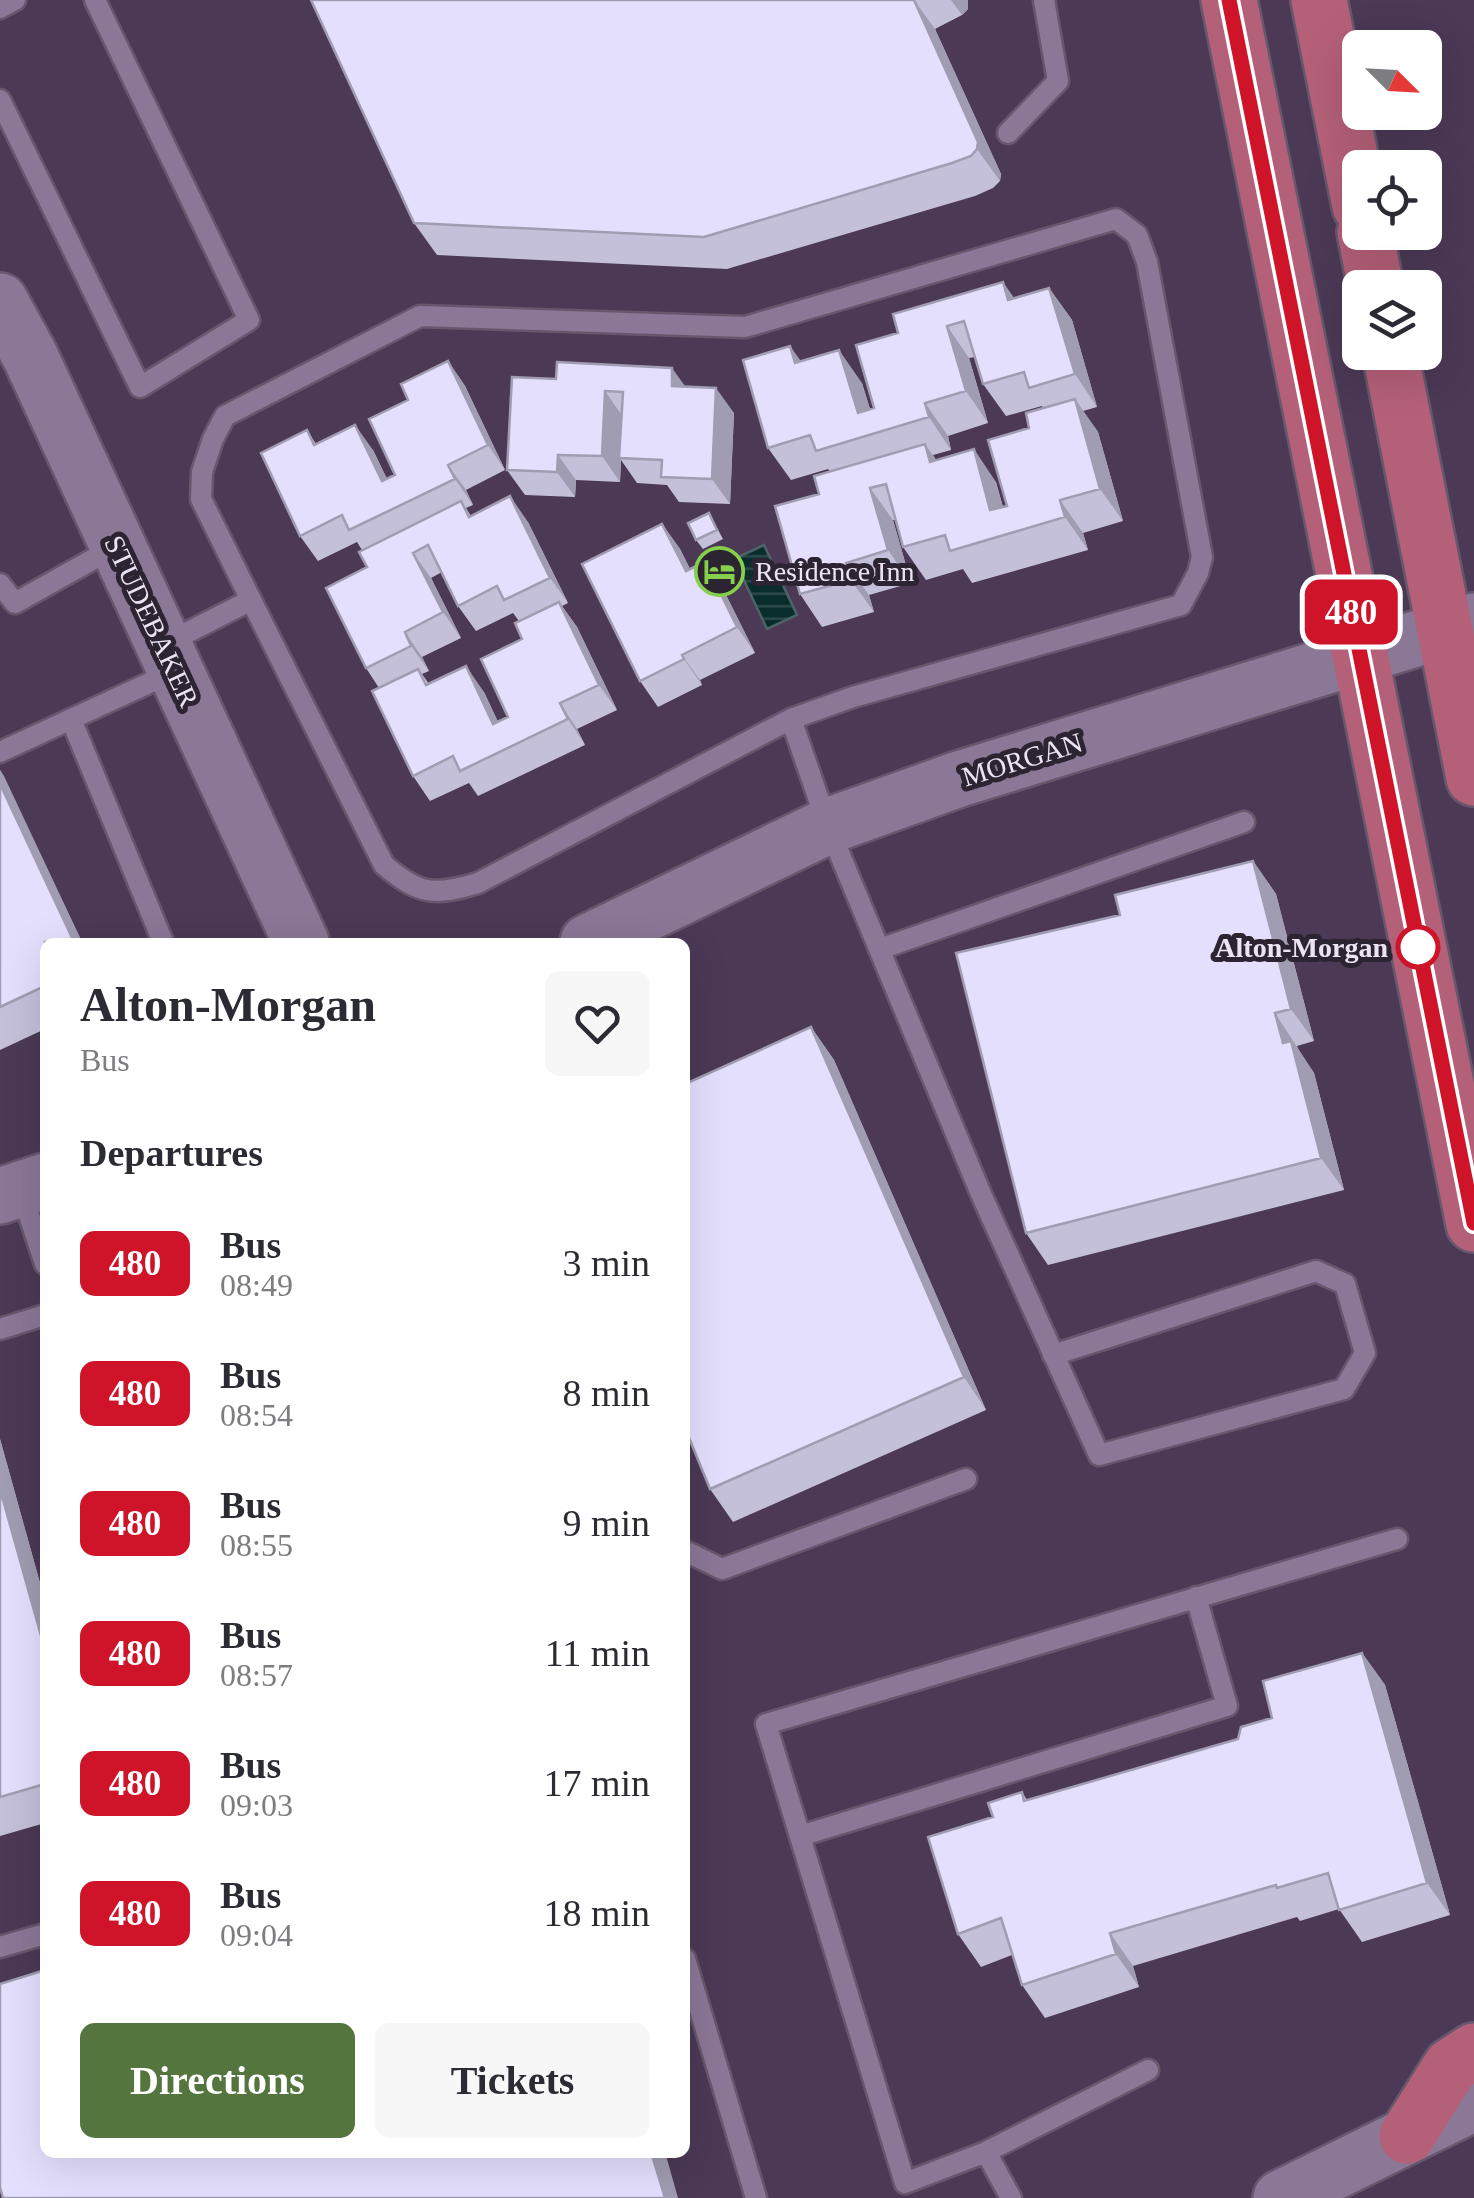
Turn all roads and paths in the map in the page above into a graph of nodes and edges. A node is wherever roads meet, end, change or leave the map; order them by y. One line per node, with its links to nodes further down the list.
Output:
1 (16, 0): 6 (lane)
2 (95, 0): 7 (lane)
3 (1044, 0): 8 (lane)
4 (1229, 0): 16 (main road)
5 (1318, 0): 9 (main road)
6 (0, 8)
7 (0, 100)
8 (1008, 133)
9 (1349, 150)
10 (0, 301): 12 (street, STUDEBAKER)
11 (1395, 370): 15 (main road)
12 (118, 545): 13 (lane); 17 (street, STUDEBAKER)
13 (0, 584)
14 (251, 600): 17 (lane); 19 (lane); 19 (lane)
15 (1459, 626): 16 (street, MORGAN); 21 (main road)
16 (1360, 655): 23 (street, MORGAN); 29 (main road)
17 (169, 658): 18 (lane); 26 (street, STUDEBAKER)
18 (71, 719): 20 (lane); 25 (lane)
19 (791, 719): 23 (lane)
20 (0, 752)
21 (1474, 778)
22 (1244, 822): 27 (lane)
23 (828, 826): 24 (street, MORGAN); 27 (lane)
24 (622, 935)
25 (161, 938)
26 (299, 938)
27 (880, 949): 33 (lane)
28 (22, 1189): 30 (lane)
29 (1474, 1224)
30 (40, 1248)
31 (40, 1317): 32 (lane)
32 (0, 1329)
33 (1053, 1355): 33 (lane)
34 (966, 1479): 36 (lane)
35 (1397, 1539): 37 (lane)
36 (690, 1553)
37 (1196, 1597): 38 (lane); 38 (lane)
38 (800, 1836): 46 (lane)
39 (40, 1935): 40 (lane)
40 (0, 1947)
41 (690, 1976): 47 (lane)
42 (1474, 2051): 45 (main road)
43 (1148, 2070): 46 (lane)
44 (1474, 2103): 45 (street)
45 (1406, 2136): 49 (street)
46 (986, 2152): 48 (lane)
47 (756, 2198)
48 (1010, 2198)
49 (1280, 2198)

